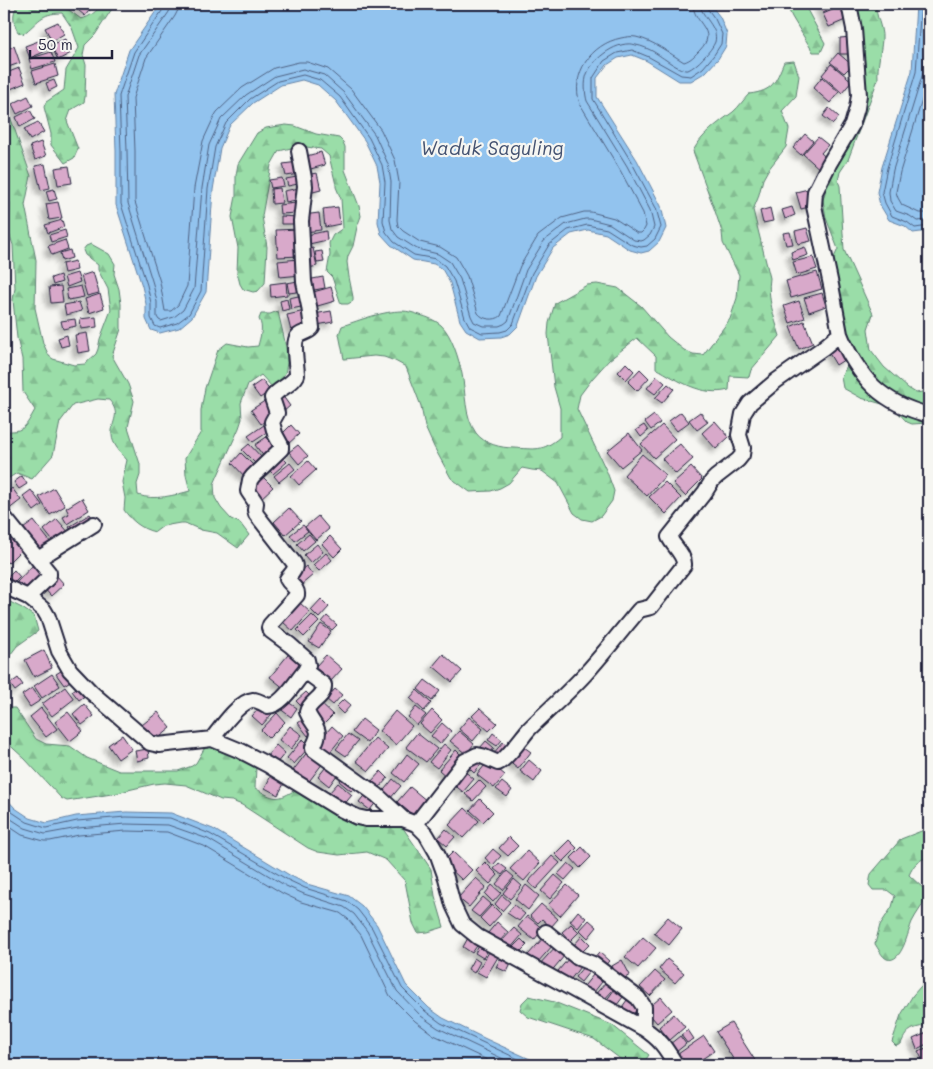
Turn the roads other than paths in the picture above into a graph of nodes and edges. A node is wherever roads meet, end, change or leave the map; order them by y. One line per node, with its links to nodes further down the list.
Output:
1 (849, 4): 3 (street)
2 (299, 150): 10 (street)
3 (840, 334): 4 (street); 12 (street)
4 (929, 415)
5 (4, 517): 7 (street)
6 (94, 524): 7 (street)
7 (38, 559): 9 (street)
8 (4, 586): 9 (street)
9 (28, 597): 11 (street)
10 (305, 671): 11 (street); 12 (street)
11 (212, 739): 12 (street)
12 (410, 822): 14 (street)
13 (546, 932): 14 (street)
14 (642, 1028): 15 (street)
15 (676, 1065)

